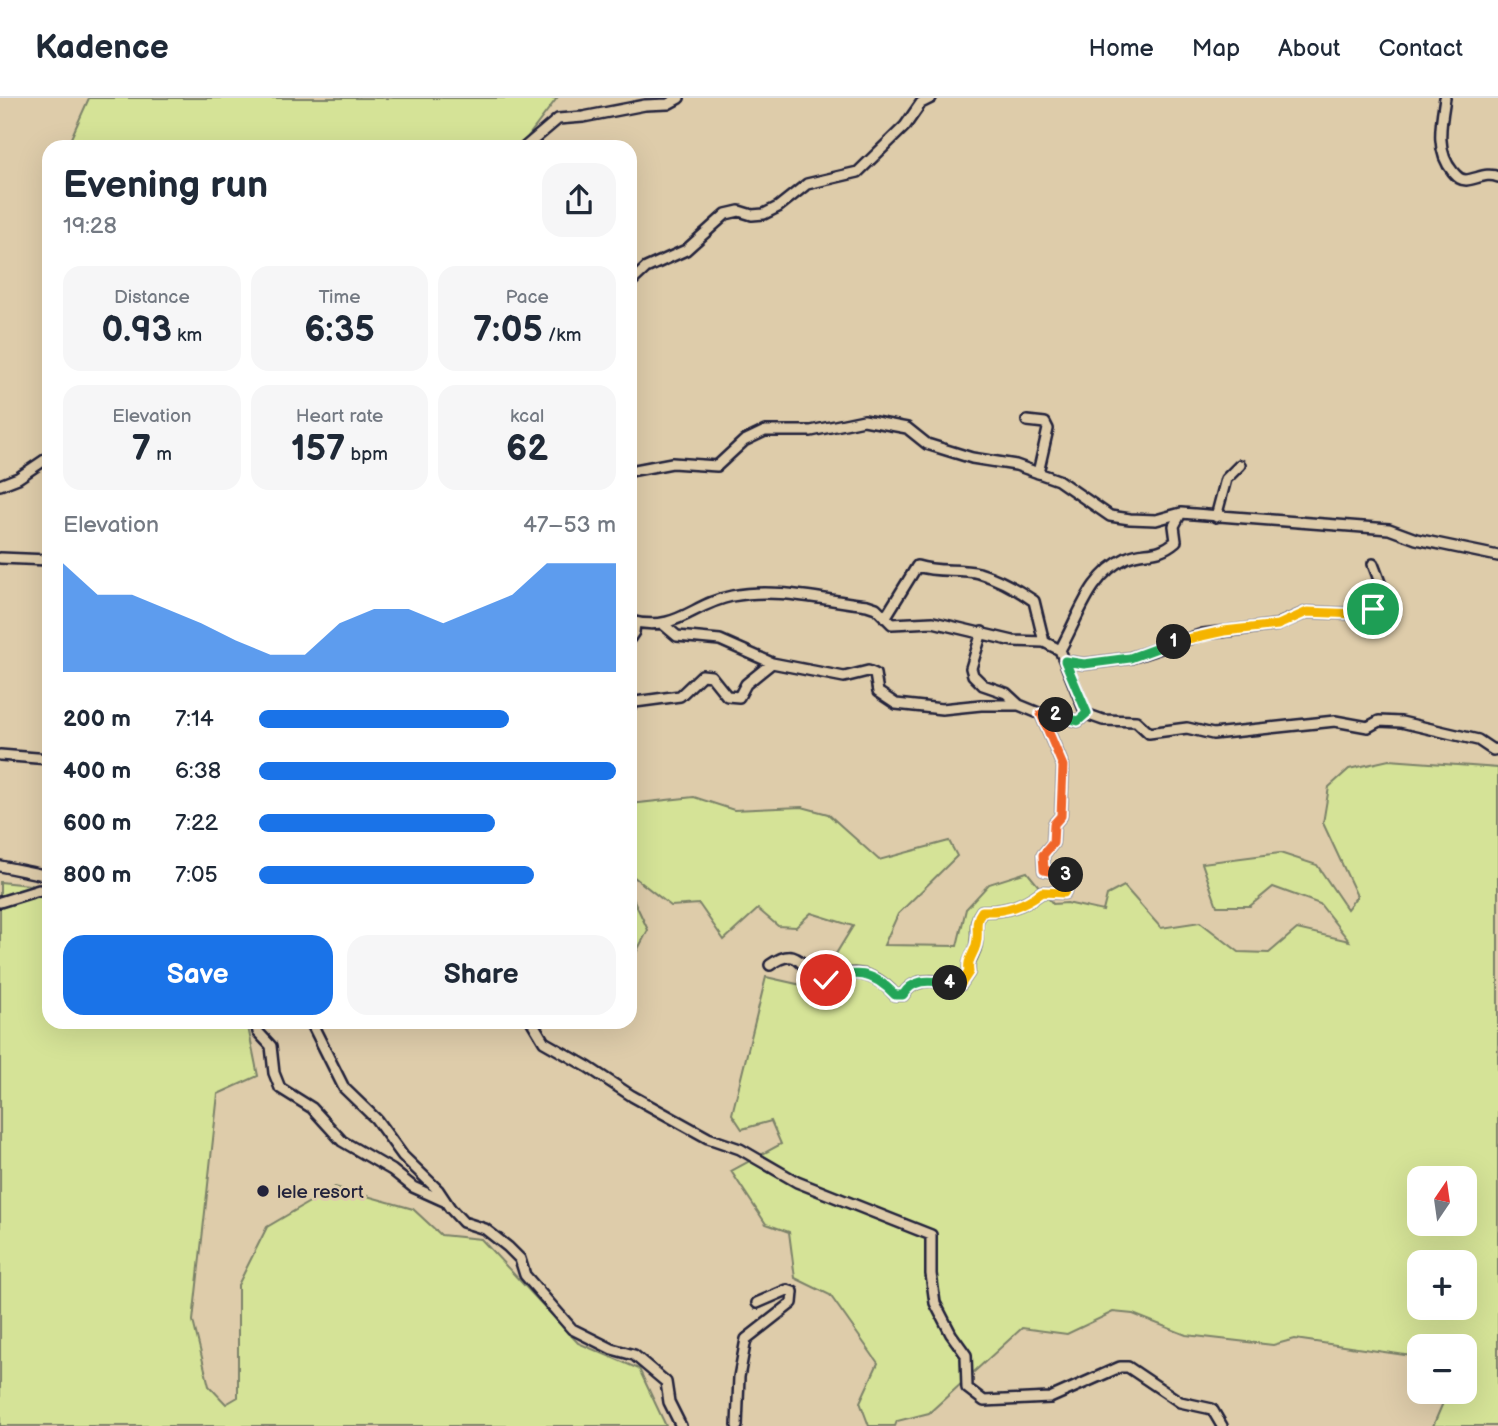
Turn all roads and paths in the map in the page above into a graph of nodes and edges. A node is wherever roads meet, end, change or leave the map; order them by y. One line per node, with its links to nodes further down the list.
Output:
1 (679, 98): 4 (street)
2 (931, 98): 6 (street)
3 (1445, 98): 5 (street)
4 (533, 140)
5 (1498, 177)
6 (637, 276)
7 (1027, 421): 11 (street)
8 (42, 462): 12 (street)
9 (1240, 466): 14 (street)
10 (637, 470): 11 (street)
11 (1038, 473): 13 (street)
12 (0, 485)
13 (1181, 513): 14 (street); 24 (street)
14 (1216, 517): 15 (street)
15 (1498, 556)
16 (0, 558): 17 (street)
17 (42, 560)
18 (1373, 564): 25 (street)
19 (885, 618): 21 (street); 22 (street); 23 (street)
20 (637, 622): 21 (street)
21 (664, 625): 26 (street)
22 (982, 632): 23 (street); 28 (street)
23 (1044, 642): 24 (street)
24 (1060, 650): 25 (street)
25 (1065, 661): 29 (street)
26 (772, 663): 27 (street); 28 (street)
27 (637, 702)
28 (1019, 705): 30 (street)
29 (1087, 713): 30 (street); 31 (street)
30 (1041, 714): 38 (street)
31 (1498, 749)
32 (0, 754): 33 (street)
33 (42, 758)
34 (0, 866): 35 (street)
35 (42, 875)
36 (42, 891): 37 (street)
37 (0, 902)
38 (770, 965)
39 (257, 1029): 42 (street)
40 (314, 1029): 42 (street)
41 (536, 1029): 46 (street)
42 (444, 1201): 44 (street)
43 (757, 1303): 45 (street)
44 (681, 1426)
45 (737, 1426)
46 (1222, 1426)

